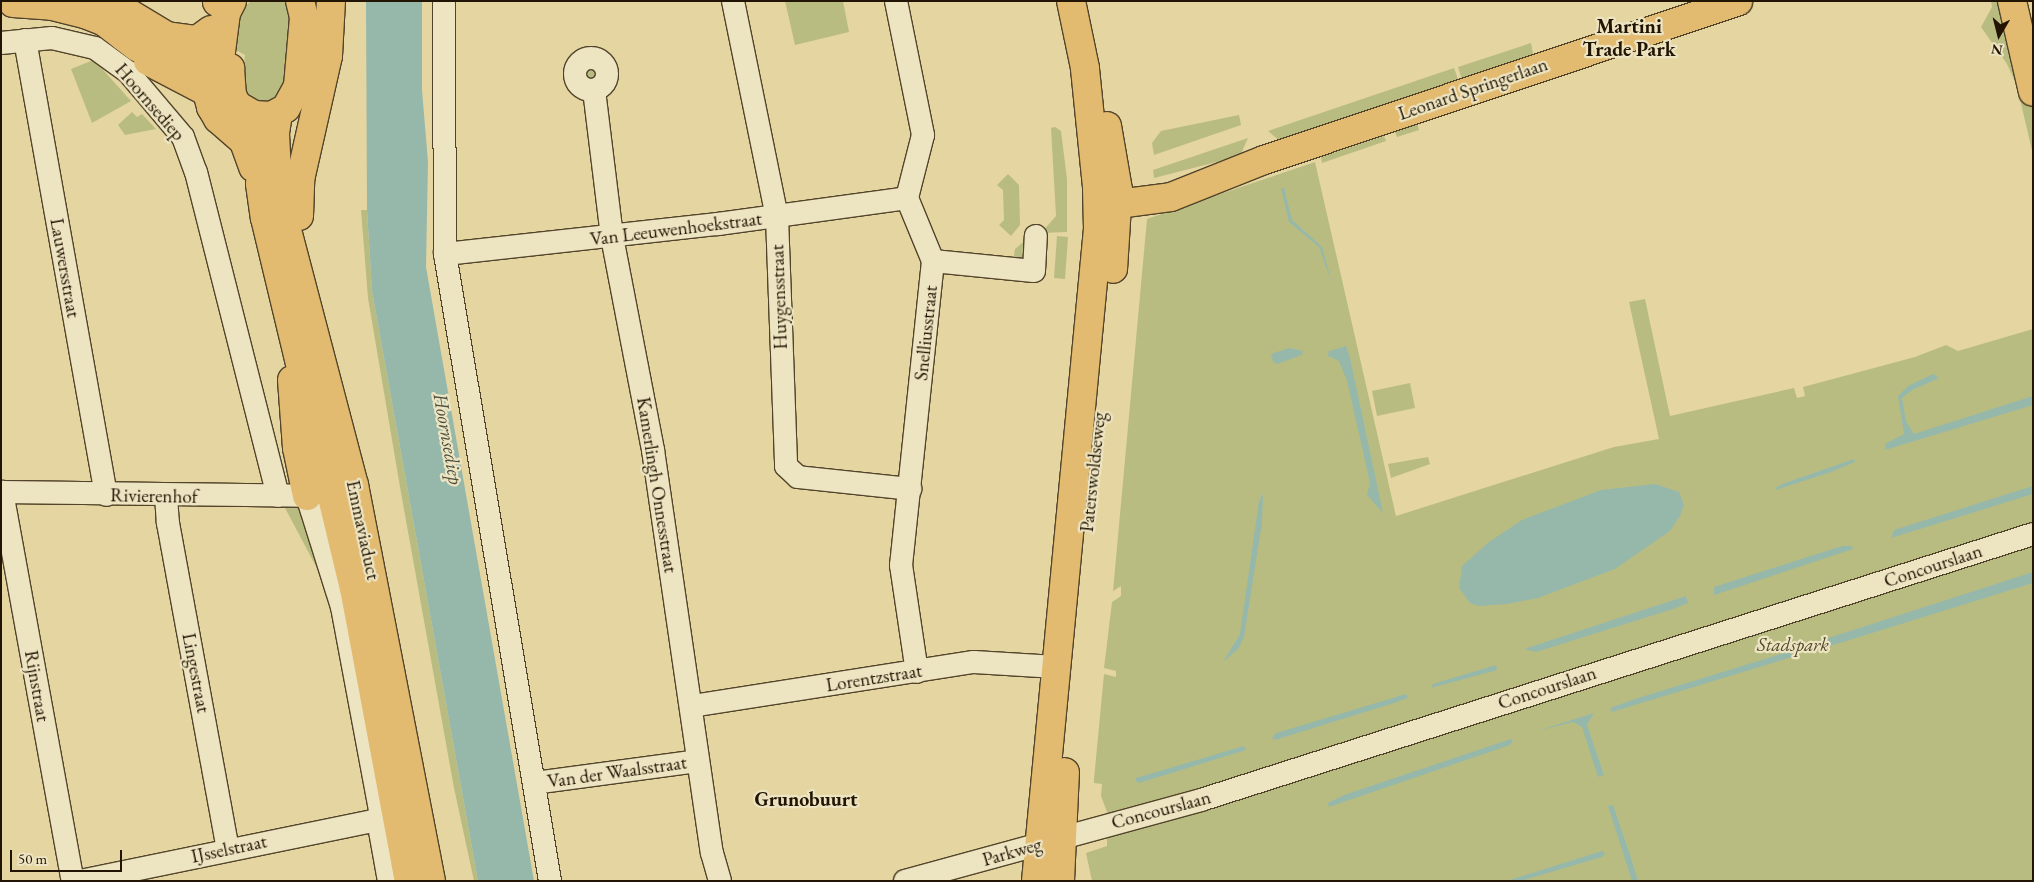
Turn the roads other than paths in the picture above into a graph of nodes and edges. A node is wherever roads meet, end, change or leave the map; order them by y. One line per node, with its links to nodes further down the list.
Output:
1 (101, 1): 16 (main road)
2 (217, 1): 16 (main road)
3 (232, 1): 19 (main road)
4 (300, 1): 22 (main road)
5 (312, 1): 22 (main road)
6 (331, 1): 31 (main road)
7 (444, 1): 29 (street)
8 (733, 1): 26 (street, Huygensstraat)
9 (896, 1): 25 (street)
10 (1071, 1): 24 (main road, Paterswoldseweg)
11 (1738, 1): 24 (main road, Leonard Springerlaan)
12 (2012, 1): 21 (main road)
13 (2028, 1): 15 (main road)
14 (13, 3): 19 (main road)
15 (2033, 23)
16 (211, 30): 19 (main road)
17 (25, 40): 18 (street, Hoornsediep); 36 (street, Lauwersstraat); 38 (street, Hoornsediep)
18 (1, 43)
19 (212, 76): 22 (main road); 23 (main road, Emmaviaduct)
20 (594, 90): 28 (street, Kamerlingh Onnesstraat)
21 (2033, 92)
22 (274, 124): 23 (main road, Emmaviaduct)
23 (271, 183): 31 (main road, Emmaviaduct); 32 (main road, Emmaviaduct)
24 (1111, 197): 42 (main road, Paterswoldseweg); 48 (main road, Paterswoldseweg)
25 (907, 198): 26 (street, Van Leeuwenhoekstraat); 30 (street, Snelliusstraat)
26 (777, 217): 28 (street, Van Leeuwenhoekstraat); 34 (street, Huygensstraat)
27 (1036, 236): 30 (street)
28 (612, 237): 29 (street, Van Leeuwenhoekstraat); 44 (street, Kamerlingh Onnesstraat)
29 (445, 254): 46 (street)
30 (933, 261): 34 (street, Snelliusstraat)
31 (302, 277): 33 (main road, Emmaviaduct)
32 (290, 322): 39 (main road); 41 (main road, Emmaviaduct)
33 (354, 485): 41 (main road, Emmaviaduct); 55 (main road)
34 (910, 489): 43 (street, Snelliusstraat)
35 (2, 492): 36 (street, Rivierenhof); 50 (street, Rijnstraat)
36 (106, 495): 37 (street, Rivierenhof)
37 (166, 496): 38 (street, Rivierenhof); 49 (street, Lingestraat)
38 (278, 496): 39 (street, Rivierenhof)
39 (307, 496): 47 (street)
40 (2033, 534): 48 (street, Concourslaan)
41 (374, 633): 53 (main road, Emmaviaduct); 54 (main road, Emmaviaduct)
42 (1056, 667): 43 (street, Lorentzstraat); 48 (main road, Paterswoldseweg)
43 (917, 672): 44 (street, Lorentzstraat)
44 (692, 706): 45 (street, Kamerlingh Onnesstraat)
45 (698, 761): 46 (street, Van der Waalsstraat); 57 (street, Kamerlingh Onnesstraat)
46 (536, 783): 56 (street)
47 (378, 820): 49 (street, IJsselstraat); 52 (street)
48 (1050, 842): 58 (street, Parkweg); 59 (main road, Paterswoldseweg); 60 (main road, Paterswoldseweg)
49 (228, 849): 51 (street, IJsselstraat)
50 (73, 881)
51 (80, 881)
52 (389, 881)
53 (409, 881)
54 (431, 881)
55 (447, 881)
56 (550, 881)
57 (720, 881)
58 (905, 881)
59 (1036, 881)
60 (1060, 881)

